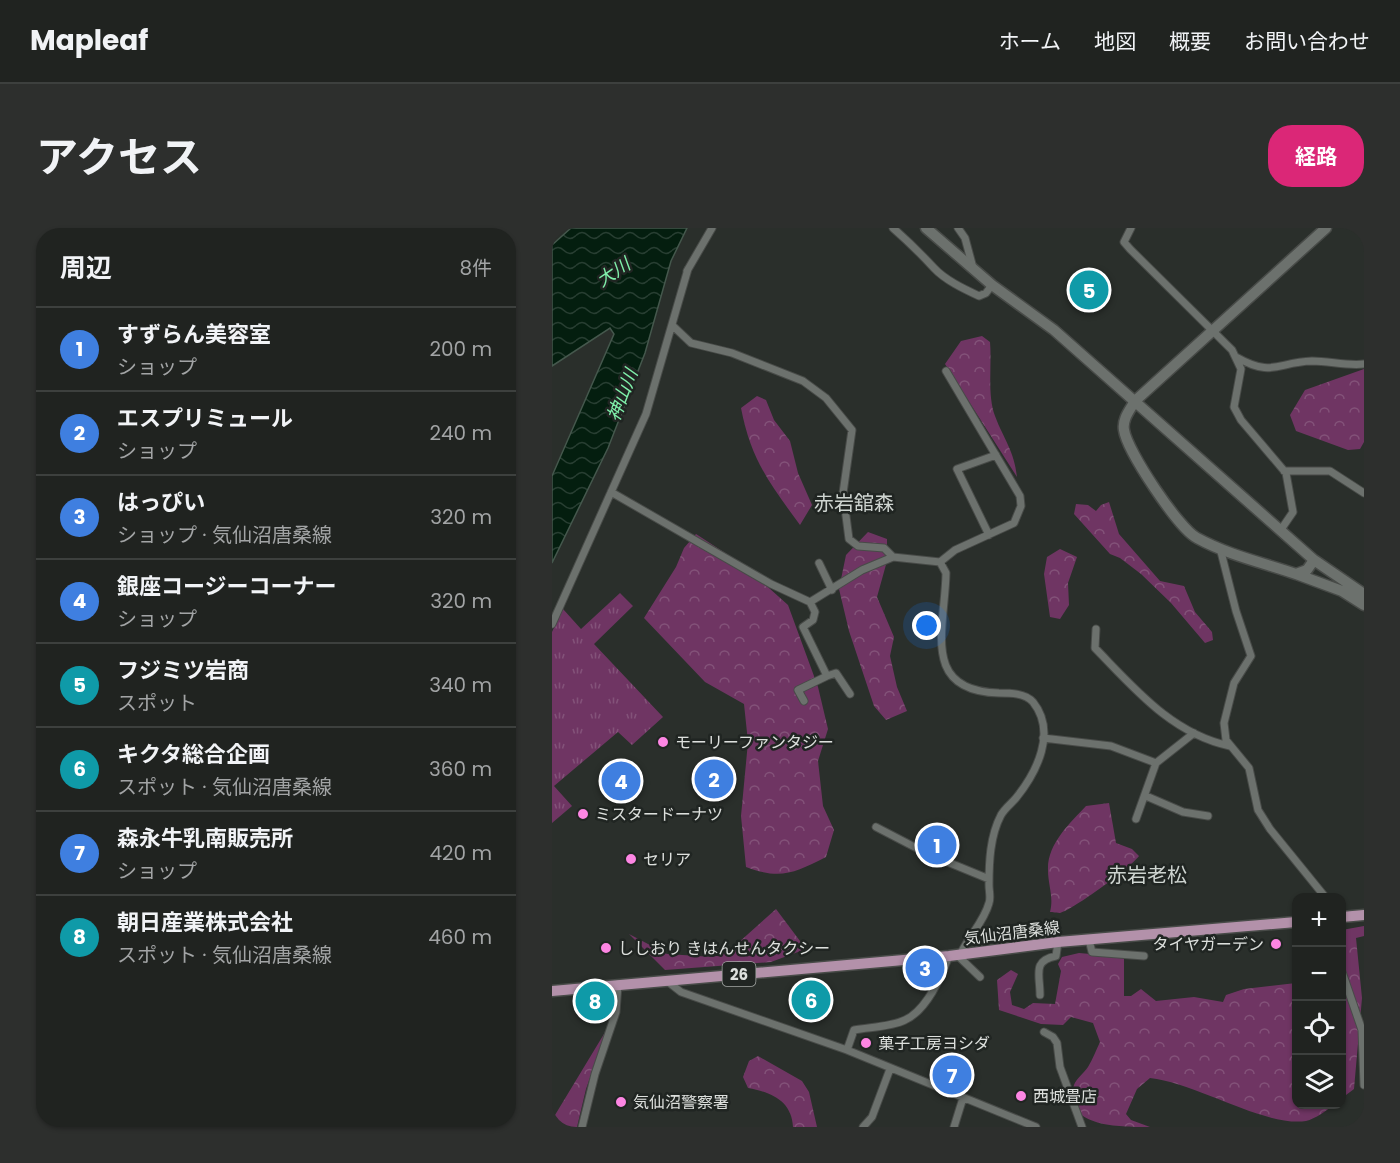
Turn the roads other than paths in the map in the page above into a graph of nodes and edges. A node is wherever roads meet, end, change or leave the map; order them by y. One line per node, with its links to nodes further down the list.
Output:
1 (712, 228): 9 (street)
2 (893, 228): 8 (street)
3 (926, 228): 7 (street)
4 (958, 228): 7 (street)
5 (1131, 228): 10 (street)
6 (1326, 228): 10 (street)
7 (972, 264): 8 (street)
8 (992, 285): 14 (street)
9 (673, 326): 17 (street); 22 (street)
10 (1214, 331): 11 (street); 14 (street)
11 (1235, 356): 12 (street); 16 (street)
12 (1364, 364)
13 (946, 371): 15 (street)
14 (1135, 401): 19 (street); 21 (street)
15 (996, 455): 20 (street); 20 (street)
16 (1284, 471): 18 (street); 19 (street)
17 (612, 492): 29 (street); 31 (street)
18 (1364, 493)
19 (1280, 531): 23 (street)
20 (989, 536): 24 (street)
21 (1220, 548): 26 (street); 38 (street)
22 (893, 557): 24 (street); 27 (street)
23 (1314, 560): 26 (street); 28 (street)
24 (940, 562): 37 (street)
25 (819, 563): 27 (street)
26 (1296, 574): 30 (street)
27 (832, 590): 29 (street)
28 (1364, 594)
29 (810, 602): 33 (street)
30 (1364, 605)
31 (552, 624)
32 (1096, 629): 36 (street)
33 (827, 676): 34 (street); 35 (street)
34 (850, 694)
35 (804, 701)
36 (1194, 733): 38 (street); 39 (street)
37 (1043, 738): 39 (street); 44 (street)
38 (1230, 746): 45 (street)
39 (1156, 763): 40 (street)
40 (1146, 796): 41 (street); 42 (street)
41 (1208, 816)
42 (1136, 819)
43 (876, 827): 44 (street)
44 (989, 879): 51 (street)
45 (1323, 893)
46 (1364, 915): 47 (main road)
47 (1346, 917)
48 (1292, 922): 49 (main road, 気仙沼唐桑線 / 26)
49 (1089, 940): 50 (main road, 気仙沼唐桑線 / 26); 52 (street)
50 (1058, 942): 51 (main road, 気仙沼唐桑線 / 26); 58 (street)
51 (955, 955): 53 (street); 54 (main road, 気仙沼唐桑線 / 26); 60 (street)
52 (1144, 956)
53 (980, 977)
54 (665, 980): 55 (main road, 気仙沼唐桑線 / 26); 60 (street)
55 (618, 984): 57 (main road, 気仙沼唐桑線 / 26); 64 (street)
56 (1346, 986): 62 (street)
57 (552, 991)
58 (1040, 995)
59 (1044, 1032): 68 (street)
60 (847, 1050): 61 (street)
61 (890, 1069): 63 (street); 65 (street)
62 (1364, 1085)
63 (963, 1098): 66 (street); 67 (street)
64 (582, 1127)
65 (863, 1127)
66 (954, 1127)
67 (1036, 1127)
68 (1082, 1127)

